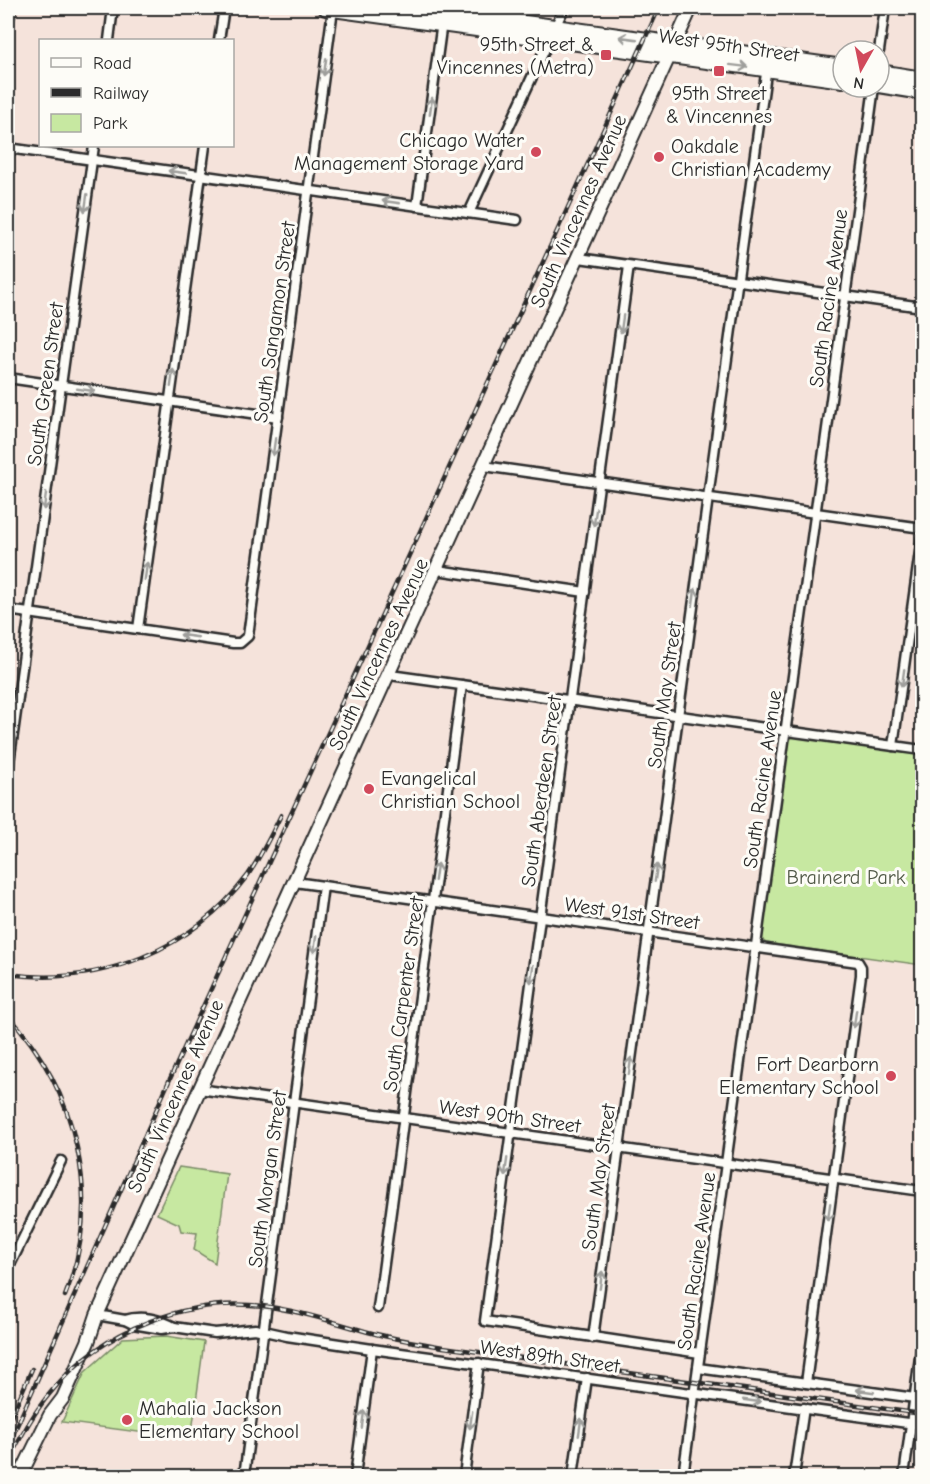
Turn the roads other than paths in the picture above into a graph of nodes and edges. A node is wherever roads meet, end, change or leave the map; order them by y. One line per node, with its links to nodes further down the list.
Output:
1 (9, 8): 9 (main road)
2 (113, 8): 12 (street)
3 (224, 8): 13 (street)
4 (329, 8): 10 (main road, West 95th Street); 29 (street, South Sangamon Street, one-way to 29)
5 (417, 8): 10 (main road, West 95th Street)
6 (564, 8): 11 (street)
7 (691, 8): 15 (main road, South Vincennes Avenue)
8 (885, 8): 14 (street)
9 (8, 16)
10 (442, 18): 11 (main road, West 95th Street); 30 (street, one-way to 10)
11 (552, 33): 15 (main road, West 95th Street); 31 (street)
12 (109, 39)
13 (219, 39)
14 (881, 39)
15 (673, 50): 16 (main road, West 95th Street); 33 (main road, South Vincennes Avenue)
16 (767, 63): 17 (main road, West 95th Street); 19 (main road, West 95th Street); 35 (street, South May Street)
17 (831, 66)
18 (891, 74): 20 (main road)
19 (831, 77)
20 (922, 79)
21 (891, 88): 22 (main road)
22 (922, 92)
23 (872, 99): 36 (street, South Racine Avenue)
24 (94, 147): 27 (street, South Green Street)
25 (205, 147): 28 (street)
26 (8, 148): 27 (street)
27 (92, 159): 28 (street, one-way to 27); 39 (street, South Green Street, one-way to 39)
28 (201, 175): 29 (street); 40 (street, one-way to 28)
29 (309, 190): 30 (street, one-way to 29); 41 (street, South Sangamon Street)
30 (417, 206): 31 (street)
31 (469, 213): 32 (street)
32 (517, 219)
33 (579, 258): 34 (street); 42 (main road, South Vincennes Avenue)
34 (630, 266): 35 (street); 43 (street, South Aberdeen Street, one-way to 43)
35 (738, 281): 36 (street); 44 (street, South May Street)
36 (845, 296): 37 (street); 45 (street, South Racine Avenue)
37 (922, 307)
38 (8, 378): 39 (street)
39 (61, 386): 40 (street, one-way to 40); 51 (street, South Green Street, one-way to 51)
40 (169, 402): 41 (street); 52 (street, one-way to 40)
41 (278, 417): 52 (street, South Sangamon Street, one-way to 52)
42 (484, 466): 43 (street); 48 (main road, South Vincennes Avenue)
43 (600, 483): 44 (street); 49 (street, South Aberdeen Street, one-way to 49)
44 (708, 498): 45 (street); 56 (street, South May Street, one-way to 44)
45 (815, 513): 46 (street); 57 (street, South Racine Avenue)
46 (922, 528)
47 (922, 537): 58 (street, one-way to 58)
48 (437, 570): 49 (street); 53 (main road, South Vincennes Avenue)
49 (585, 592): 55 (street, South Aberdeen Street)
50 (8, 610): 51 (street)
51 (30, 613): 52 (street); 60 (street, South Green Street)
52 (138, 629)
53 (390, 675): 54 (street); 61 (main road, South Vincennes Avenue)
54 (462, 685): 55 (street); 63 (street, South Carpenter Street, one-way to 54)
55 (570, 700): 56 (street); 64 (street, South Aberdeen Street)
56 (678, 716): 57 (street); 65 (street, South May Street, one-way to 56)
57 (785, 731): 58 (street); 66 (street, South Racine Avenue)
58 (893, 746): 59 (street)
59 (922, 750)
60 (8, 770)
61 (295, 882): 62 (street, West 91st Street); 67 (main road, South Vincennes Avenue)
62 (323, 886): 63 (street, West 91st Street); 68 (street, South Morgan Street, one-way to 68)
63 (432, 901): 64 (street, West 91st Street); 69 (street, South Carpenter Street)
64 (540, 916): 65 (street, West 91st Street); 70 (street, South Aberdeen Street, one-way to 70)
65 (648, 932): 66 (street, West 91st Street); 71 (street, South May Street, one-way to 65)
66 (755, 946): 73 (street, South Racine Avenue); 74 (street, West 91st Street, one-way to 74)
67 (199, 1089): 68 (street, West 90th Street); 78 (main road, South Vincennes Avenue)
68 (294, 1102): 69 (street, West 90th Street); 80 (street, South Morgan Street)
69 (403, 1118): 70 (street, West 90th Street); 77 (street, South Carpenter Street)
70 (511, 1133): 71 (street, West 90th Street); 79 (street, South Aberdeen Street, one-way to 79)
71 (619, 1148): 73 (street, West 90th Street); 81 (street, South May Street, one-way to 71)
72 (61, 1161): 76 (street)
73 (726, 1163): 74 (street, West 90th Street); 84 (street, South Racine Avenue)
74 (834, 1178): 75 (street, West 90th Street); 88 (street, one-way to 88)
75 (922, 1191)
76 (8, 1269)
77 (378, 1308)
78 (98, 1315): 80 (street, West 89th Street); 94 (main road, South Vincennes Avenue)
79 (485, 1321): 81 (street, West 89th Street)
80 (264, 1330): 83 (street, West 89th Street); 95 (street, South Morgan Street)
81 (592, 1338): 84 (street, West 89th Street)
82 (922, 1342): 90 (street)
83 (372, 1349): 85 (street, West 89th Street); 96 (street, one-way to 83)
84 (700, 1353): 86 (street, South Racine Avenue)
85 (479, 1363): 87 (street, West 89th Street); 97 (street, one-way to 97)
86 (698, 1368): 88 (street); 89 (street, South Racine Avenue)
87 (587, 1378): 89 (street, West 89th Street); 98 (street, one-way to 87)
88 (806, 1383): 90 (street, one-way to 88)
89 (694, 1393): 91 (street, West 89th Street, one-way to 91); 99 (street, South Racine Avenue)
90 (919, 1398): 92 (street)
91 (804, 1408): 92 (street, West 89th Street); 100 (street)
92 (911, 1424): 93 (street, West 89th Street); 101 (street)
93 (922, 1425)
94 (20, 1476)
95 (244, 1476)
96 (355, 1476)
97 (464, 1476)
98 (573, 1476)
99 (683, 1476)
100 (794, 1476)
101 (904, 1476)

